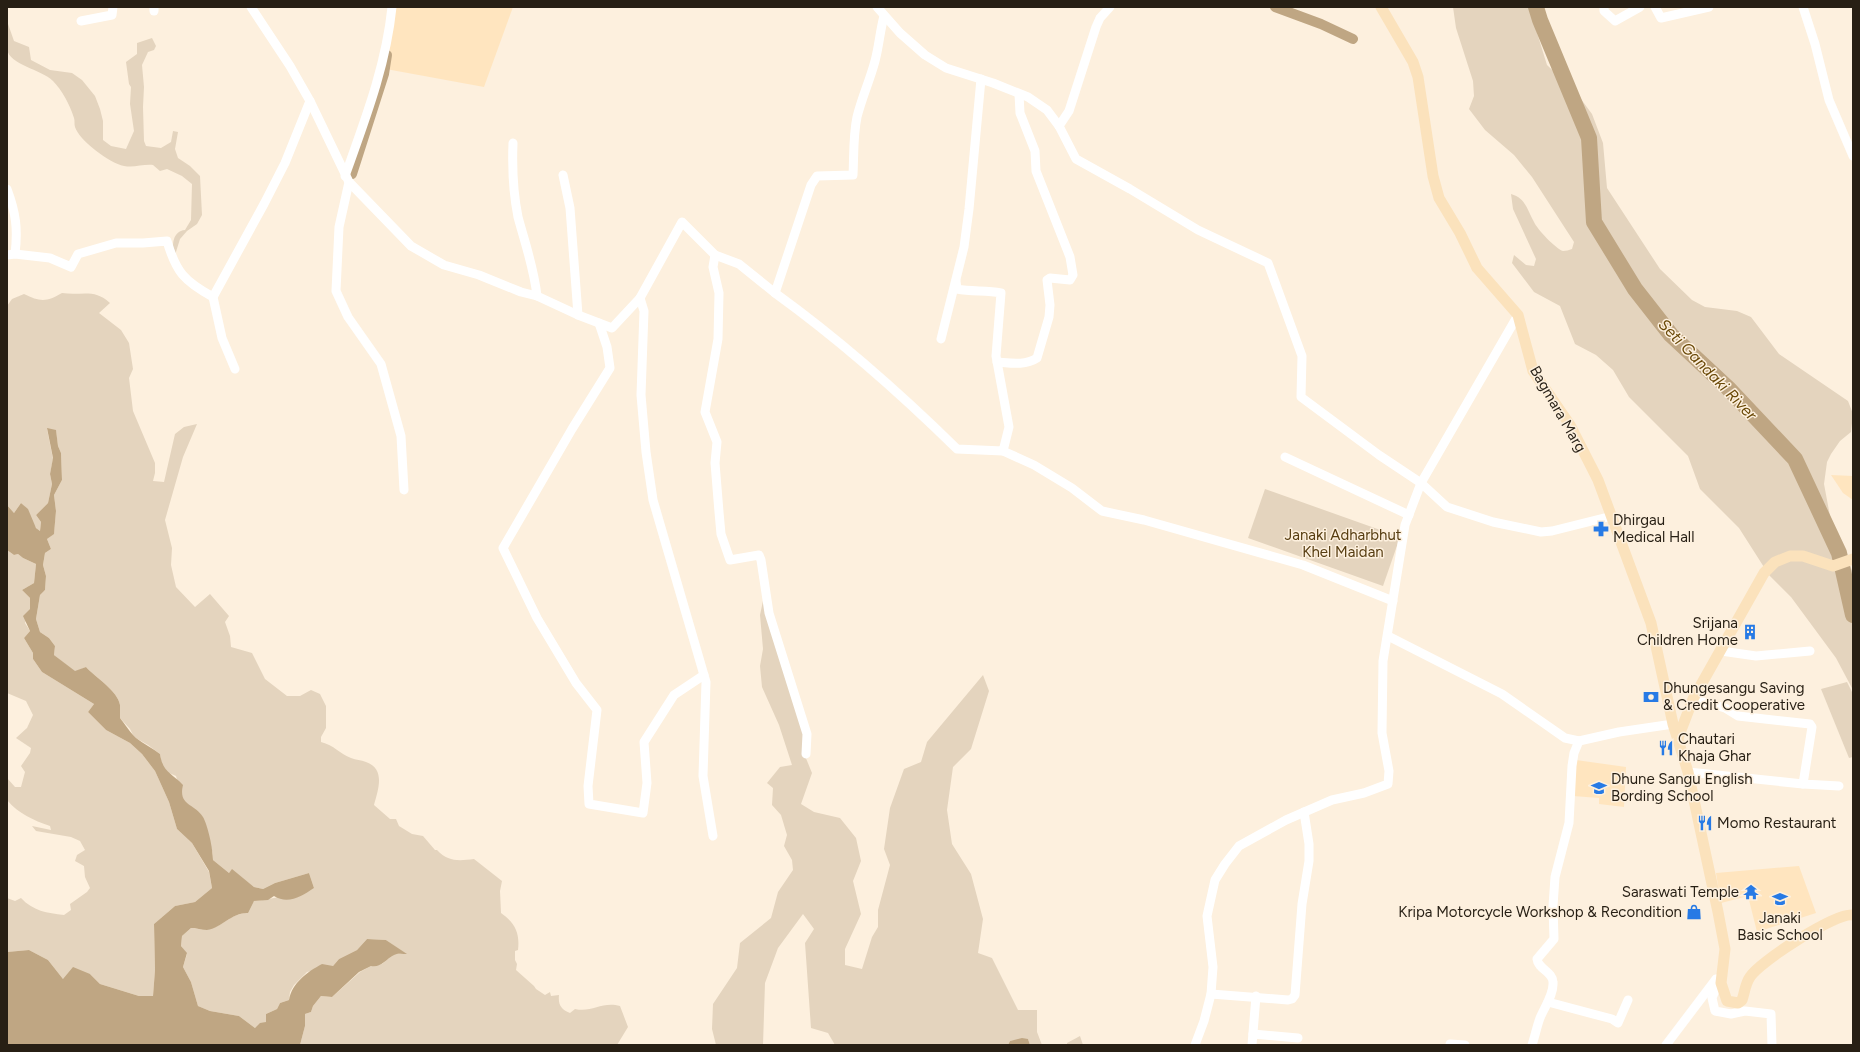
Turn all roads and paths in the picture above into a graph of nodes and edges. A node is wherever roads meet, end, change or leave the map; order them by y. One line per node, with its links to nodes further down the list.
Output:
1 (113, 7): 13 (street)
2 (251, 7): 16 (street)
3 (392, 7): 21 (street)
4 (877, 7): 12 (street)
5 (1110, 7): 17 (street)
6 (1381, 7): 31 (main road, Bagmara Marg)
7 (1604, 7): 8 (street)
8 (1640, 7)
9 (1655, 7): 10 (street)
10 (1709, 7)
11 (1803, 7): 19 (street)
12 (884, 16): 14 (street); 26 (street)
13 (81, 21)
14 (981, 79): 15 (street); 25 (street)
15 (1019, 94): 17 (street); 34 (street)
16 (310, 101): 21 (street); 28 (street)
17 (1059, 126): 38 (street)
18 (513, 143): 27 (street)
19 (1853, 156)
20 (563, 175): 30 (street)
21 (347, 179): 27 (street); 39 (street)
22 (7, 189): 23 (street)
23 (11, 254): 28 (street)
24 (715, 255): 26 (street); 29 (street); 52 (street)
25 (956, 281): 33 (street); 34 (street)
26 (775, 293): 36 (street)
27 (537, 296): 30 (street)
28 (213, 297): 35 (street)
29 (640, 298): 32 (street); 47 (street)
30 (578, 315): 32 (street)
31 (1518, 315): 38 (street); 41 (main road, Bagmara Marg)
32 (599, 323): 47 (street)
33 (941, 339)
34 (997, 362): 36 (street)
35 (236, 369)
36 (1003, 451): 43 (street)
37 (1285, 457): 40 (street)
38 (1421, 483): 40 (street); 41 (street)
39 (404, 490)
40 (1409, 515): 43 (street)
41 (1612, 516): 49 (main road, Bagmara Marg)
42 (1852, 560): 45 (main road)
43 (1393, 601): 44 (street)
44 (1388, 636): 51 (street); 56 (street)
45 (1721, 651): 46 (street); 48 (main road)
46 (1810, 651)
47 (704, 675): 57 (street)
48 (1692, 699): 50 (main road); 54 (street)
49 (1673, 724): 50 (main road, Bagmara Marg); 51 (street)
50 (1678, 738): 53 (main road, Bagmara Marg)
51 (1579, 741): 63 (street)
52 (806, 754)
53 (1688, 772): 54 (street); 59 (main road, Bagmara Marg)
54 (1803, 784): 55 (street)
55 (1839, 786)
56 (1304, 812): 60 (street); 61 (street)
57 (713, 836)
58 (1853, 915): 59 (main road)
59 (1722, 971): 71 (street); 72 (street)
60 (1211, 994): 61 (street); 67 (street)
61 (1256, 996): 64 (street)
62 (1628, 1000): 63 (street)
63 (1548, 1002): 70 (street)
64 (1253, 1034): 65 (street); 68 (street)
65 (1298, 1038)
66 (1450, 1044): 69 (street)
67 (1195, 1045)
68 (1252, 1045)
69 (1464, 1045)
70 (1532, 1045)
71 (1666, 1045)
72 (1772, 1045)

